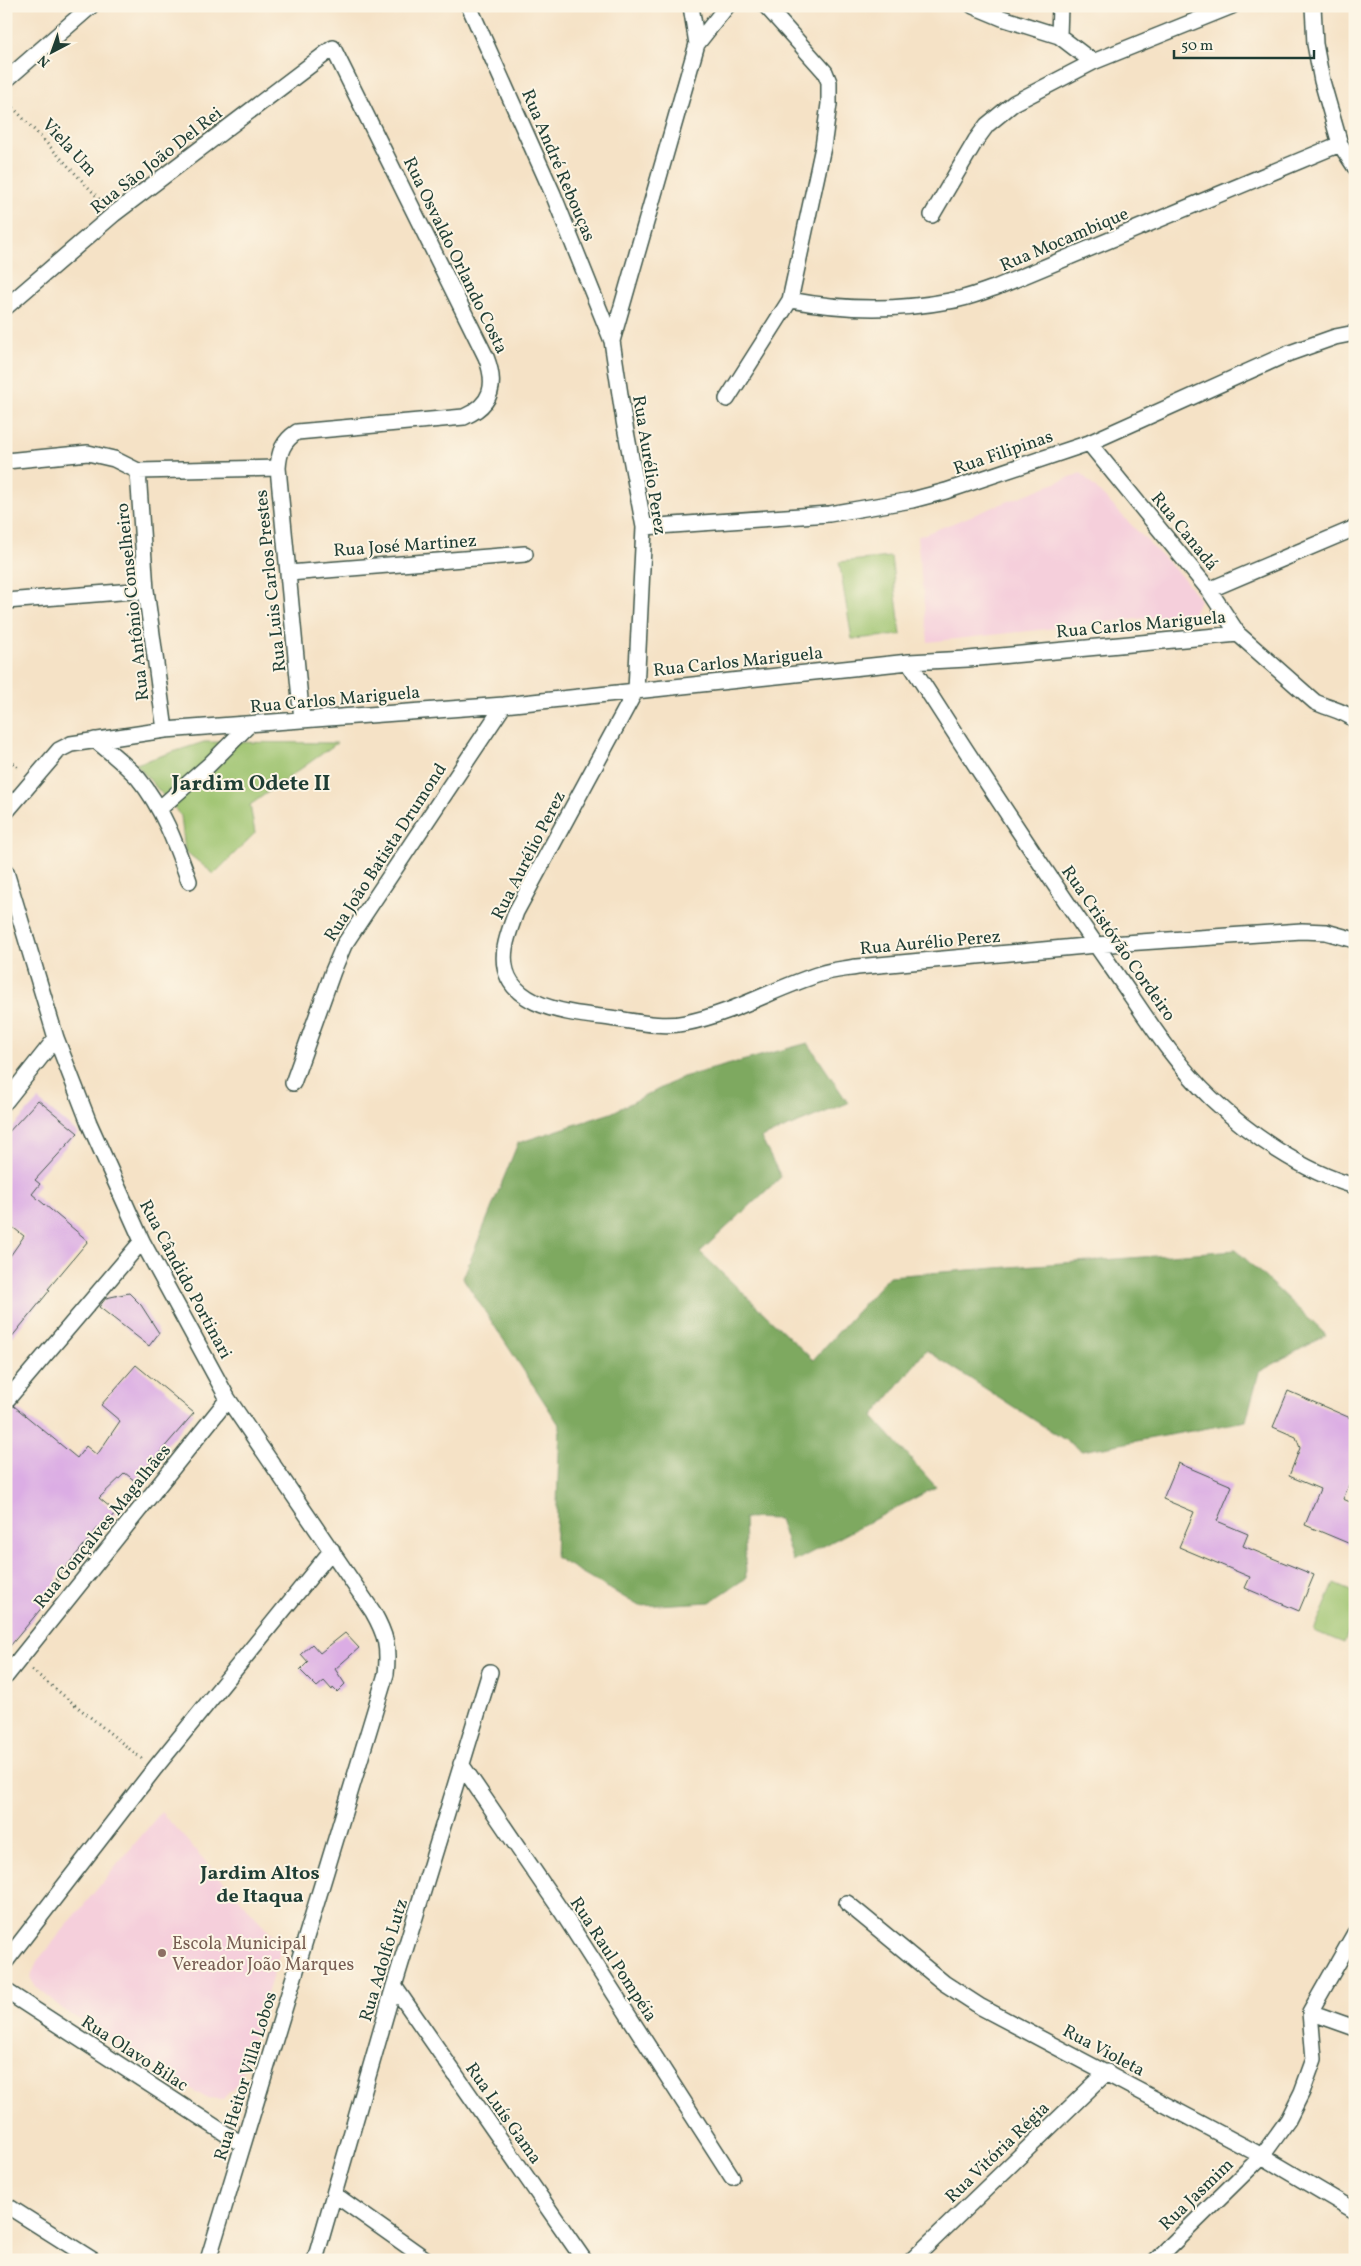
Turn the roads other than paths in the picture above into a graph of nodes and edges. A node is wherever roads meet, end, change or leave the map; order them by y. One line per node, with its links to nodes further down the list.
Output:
1 (91, 6): 14 (street)
2 (469, 6): 21 (street, Rua André Rebouças)
3 (692, 6): 11 (street)
4 (727, 6): 11 (street, Rua Aurélio Perez)
5 (766, 6): 18 (street)
6 (973, 6): 10 (street)
7 (1060, 6): 10 (street)
8 (1232, 6): 13 (street)
9 (1313, 6): 15 (street)
10 (1059, 36): 13 (street)
11 (697, 44): 21 (street, Rua Aurélio Perez)
12 (333, 48): 19 (street, Rua São João Del Rei); 25 (street, Rua Osvaldo Orlando Costa)
13 (1093, 62): 17 (street)
14 (6, 80)
15 (1340, 144): 16 (street); 18 (street, Rua Mocambique)
16 (1355, 167)
17 (932, 215)
18 (790, 300): 22 (street)
19 (6, 307)
20 (1355, 334): 23 (street, Rua Filipinas)
21 (612, 341): 27 (street, Rua Aurélio Perez)
22 (727, 399)
23 (1089, 443): 27 (street, Rua Filipinas); 32 (street, Rua Canadá)
24 (6, 461): 26 (street)
25 (278, 468): 26 (street); 30 (street, Rua Luis Carlos Prestes)
26 (138, 470): 31 (street, Rua Antônio Conselheiro)
27 (644, 527): 36 (street, Rua Aurélio Perez)
28 (1355, 528): 32 (street, Rua Canadá)
29 (525, 554): 30 (street, Rua José Martinez)
30 (288, 573): 39 (street, Rua Luis Carlos Prestes)
31 (146, 590): 33 (street); 41 (street, Rua Antônio Conselheiro)
32 (1209, 590): 34 (street)
33 (6, 601)
34 (1238, 634): 35 (street, Rua Carlos Mariguela); 38 (street, Rua Carlos Mariguela)
35 (909, 662): 36 (street, Rua Carlos Mariguela); 48 (street, Rua Cristóvão Cordeiro)
36 (636, 690): 37 (street, Rua Carlos Mariguela); 48 (street, Rua Aurélio Perez)
37 (504, 705): 39 (street, Rua Carlos Mariguela); 50 (street, Rua João Batista Drumond)
38 (1353, 716)
39 (302, 720): 40 (street, Rua Carlos Mariguela)
40 (249, 725): 41 (street, Rua Carlos Mariguela); 43 (street)
41 (165, 730): 42 (street, Rua Carlos Mariguela)
42 (95, 740): 43 (street); 44 (street, Rua Carlos Mariguela)
43 (159, 809): 46 (street)
44 (6, 812)
45 (6, 872): 49 (street, Rua Cândido Portinari)
46 (189, 881)
47 (1355, 940): 48 (street, Rua Aurélio Perez)
48 (1096, 945): 52 (street, Rua Cristóvão Cordeiro)
49 (56, 1038): 51 (street); 53 (street, Rua Cândido Portinari)
50 (293, 1084)
51 (6, 1101)
52 (1355, 1186)
53 (142, 1241): 54 (street, Rua Cândido Portinari); 55 (street)
54 (228, 1399): 56 (street, Rua Cândido Portinari); 59 (street, Rua Gonçalves Magalhães)
55 (6, 1401)
56 (332, 1550): 58 (street, Rua Cândido Portinari); 63 (street)
57 (490, 1672): 60 (street, Rua Adolfo Lutz)
58 (386, 1674): 69 (street, Rua Heitor Villa Lobos)
59 (6, 1676)
60 (462, 1764): 64 (street, Rua Adolfo Lutz); 71 (street, Rua Raul Pompéia)
61 (847, 1903): 68 (street, Rua Violeta)
62 (1355, 1933): 66 (street)
63 (6, 1960)
64 (394, 1986): 72 (street, Rua Adolfo Lutz); 79 (street, Rua Luís Gama)
65 (6, 1991): 69 (street, Rua Olavo Bilac)
66 (1310, 2012): 67 (street); 70 (street, Rua Jasmim)
67 (1355, 2028)
68 (1107, 2072): 70 (street, Rua Violeta); 80 (street, Rua Vitória Régia)
69 (243, 2145): 76 (street, Rua Heitor Villa Lobos)
70 (1262, 2156): 74 (street, Rua Violeta); 81 (street, Rua Jasmim)
71 (732, 2177)
72 (334, 2194): 77 (street, Rua Adolfo Lutz); 78 (street)
73 (6, 2205): 75 (street)
74 (1355, 2211)
75 (93, 2260)
76 (208, 2260)
77 (315, 2260)
78 (427, 2260)
79 (584, 2260)
80 (912, 2260)
81 (1156, 2260)

